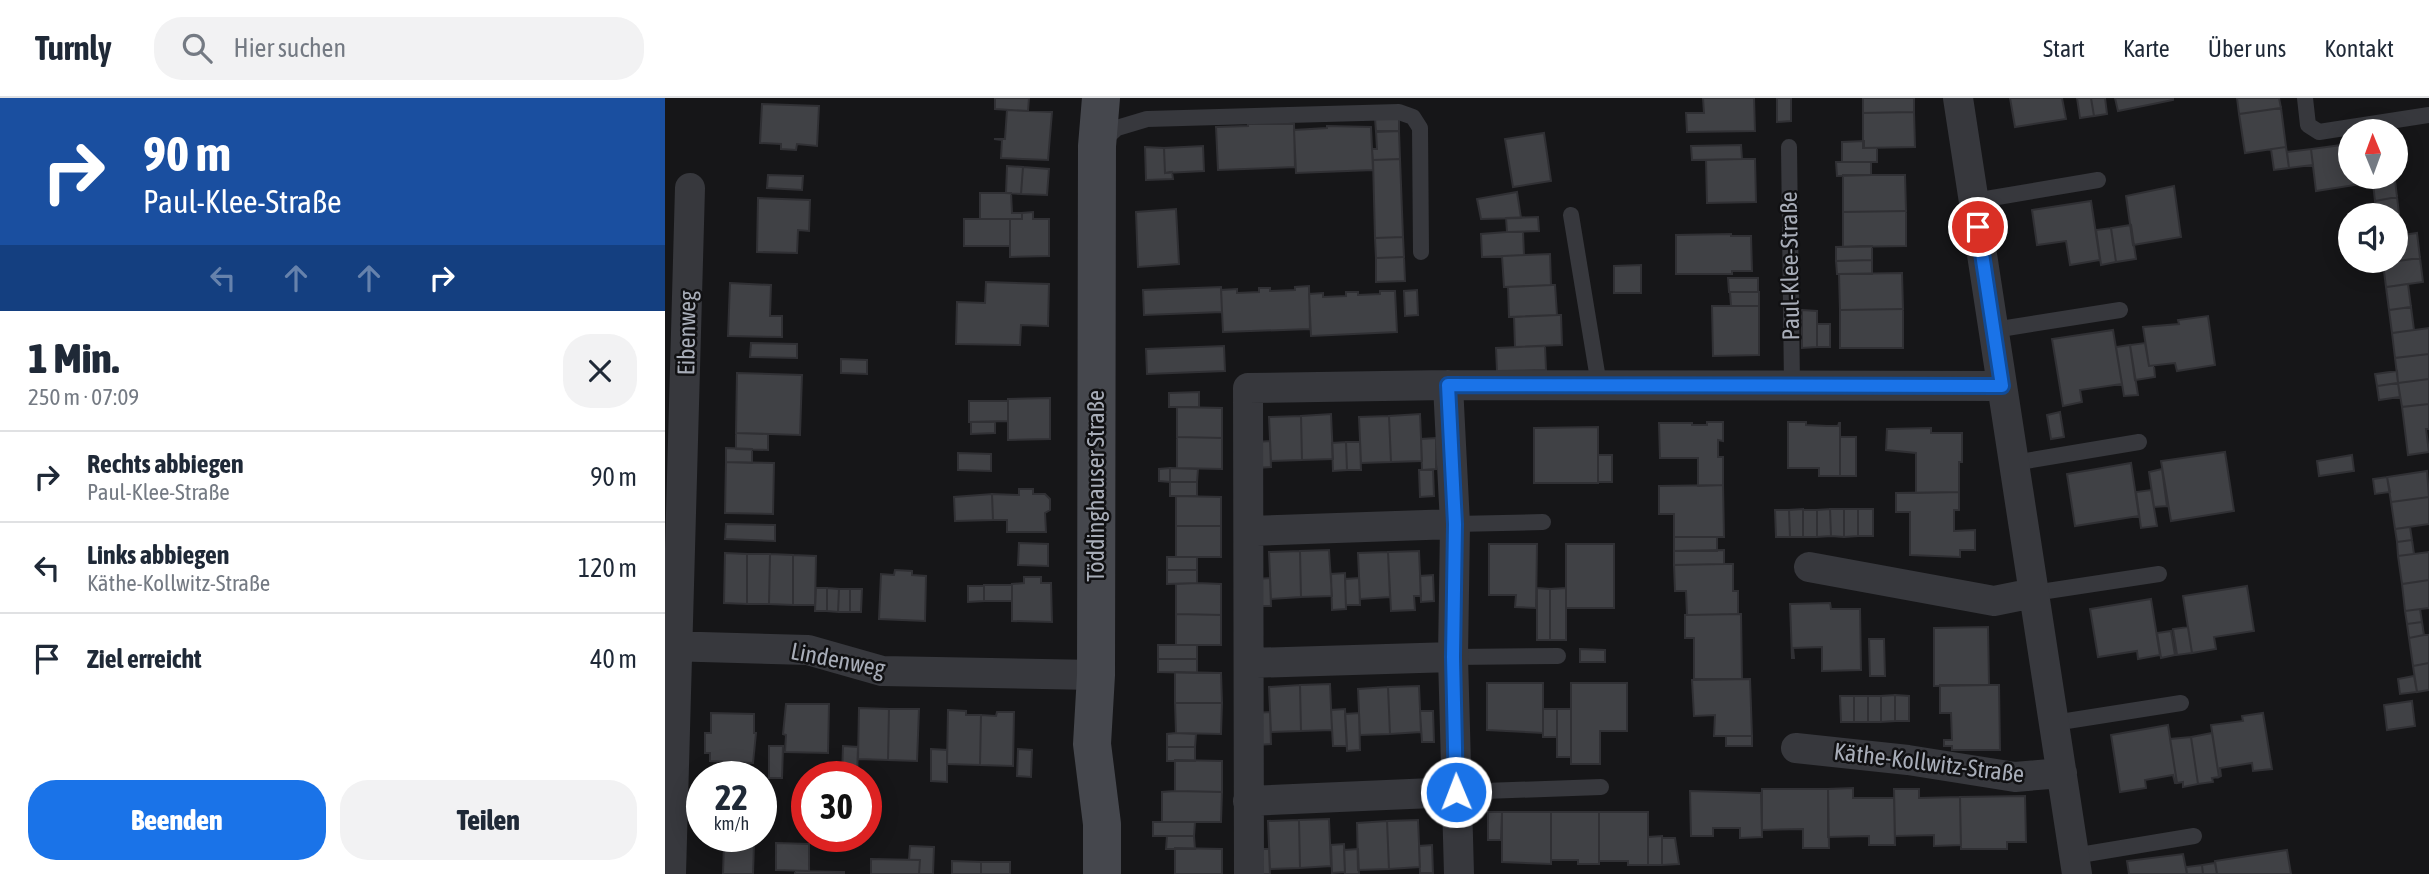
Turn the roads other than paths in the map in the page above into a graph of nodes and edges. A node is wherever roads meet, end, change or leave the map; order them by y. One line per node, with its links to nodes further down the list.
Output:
1 (1101, 98): 5 (street, Töddinghauser Straße)
2 (1958, 98): 9 (street, Käthe-Kollwitz-Straße)
3 (2305, 98): 4 (lane)
4 (2429, 115)
5 (1097, 146): 11 (lane); 30 (street, Töddinghauser Straße)
6 (1789, 147): 16 (lane, Paul-Klee-Straße)
7 (2098, 180): 9 (lane)
8 (690, 188): 26 (street, Eibenweg)
9 (1974, 201): 13 (street, Käthe-Kollwitz-Straße)
10 (1571, 215): 15 (lane)
11 (1421, 253)
12 (2120, 310): 13 (lane)
13 (1994, 331): 17 (street, Käthe-Kollwitz-Straße)
14 (1448, 385): 15 (street); 21 (street); 22 (street)
15 (1599, 385): 16 (street)
16 (1792, 385): 17 (street)
17 (2002, 386): 19 (street, Käthe-Kollwitz-Straße)
18 (2139, 442): 19 (lane)
19 (2014, 463): 25 (street, Käthe-Kollwitz-Straße)
20 (1543, 522): 21 (lane)
21 (1455, 524): 22 (street); 28 (street)
22 (1249, 531): 29 (street)
23 (1809, 567): 25 (street)
24 (2159, 574): 25 (lane)
25 (2034, 593): 32 (street, Käthe-Kollwitz-Straße)
26 (672, 646): 30 (street, Lindenweg); 38 (street, Eibenweg)
27 (1558, 656): 28 (lane)
28 (1453, 657): 29 (street); 36 (street)
29 (1249, 663): 37 (street)
30 (1096, 675): 42 (street, Töddinghauser Straße)
31 (2181, 703): 32 (lane)
32 (2054, 723): 34 (street, Käthe-Kollwitz-Straße)
33 (1796, 748): 34 (street, Käthe-Kollwitz-Straße)
34 (2062, 773): 40 (street, Käthe-Kollwitz-Straße)
35 (1601, 787): 36 (lane)
36 (1456, 792): 37 (street); 44 (street)
37 (1248, 801): 43 (street)
38 (670, 805): 41 (street, Eibenweg)
39 (2195, 836): 40 (lane, Käthe-Kollwitz-Straße)
40 (2076, 865)
41 (671, 874)
42 (1102, 874)
43 (1249, 874)
44 (1459, 874)

